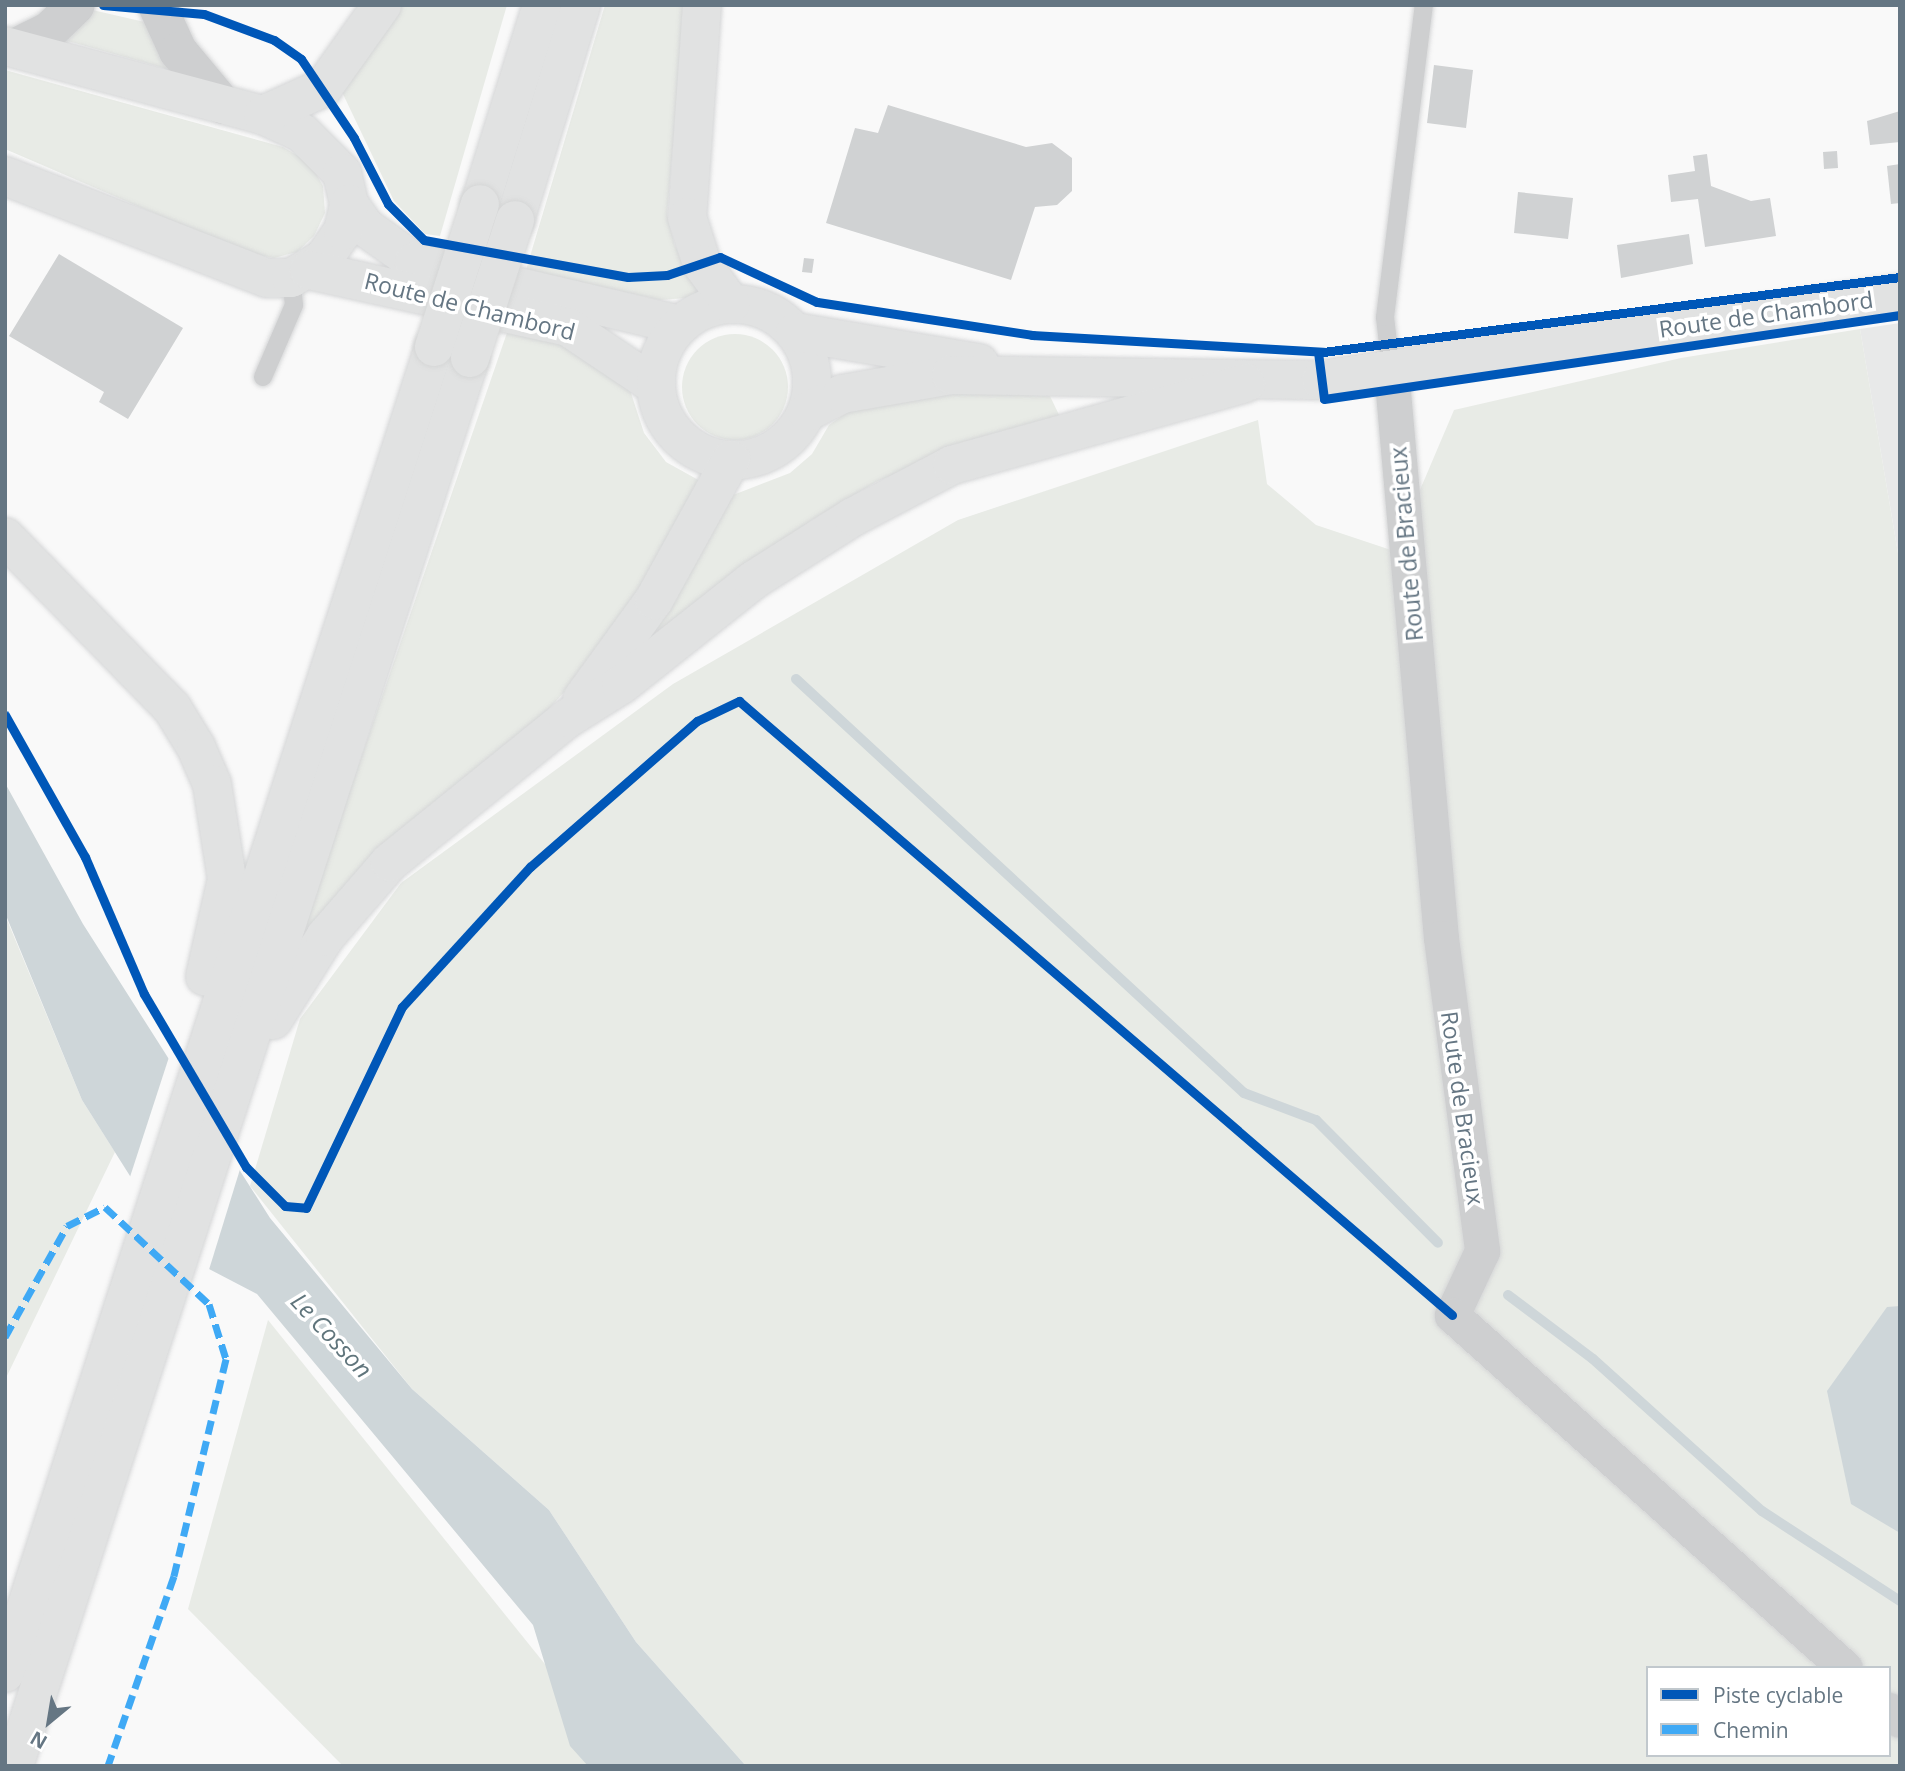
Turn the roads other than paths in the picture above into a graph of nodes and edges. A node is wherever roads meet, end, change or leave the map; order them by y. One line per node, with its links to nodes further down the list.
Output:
1 (76, 5): 8 (street)
2 (157, 5): 9 (street)
3 (382, 5): 10 (main road)
4 (542, 5): 27 (main road, bridge)
5 (581, 5): 28 (main road, bridge)
6 (702, 5): 15 (main road)
7 (1424, 5): 18 (lane)
8 (10, 47): 9 (main road)
9 (223, 105): 10 (main road)
10 (263, 115): 12 (main road)
11 (5, 176): 13 (main road, Route de Chambord)
12 (349, 204): 13 (main road); 16 (main road)
13 (300, 274): 20 (lane); 22 (main road, Route de Chambord)
14 (1900, 294): 18 (main road, Route de Chambord)
15 (732, 304): 16 (main road); 17 (main road)
16 (680, 325): 22 (main road)
17 (795, 332): 19 (main road); 23 (main road)
18 (1391, 369): 21 (main road, Route de Chambord); 29 (street, Route de Bracieux)
19 (1018, 374): 21 (main road); 23 (main road)
20 (263, 377)
21 (1246, 383): 26 (main road)
22 (656, 386): 24 (main road)
23 (807, 412): 24 (main road)
24 (731, 460): 26 (main road)
25 (5, 537): 27 (main road)
26 (568, 718): 28 (main road)
27 (200, 1063): 30 (main road)
28 (230, 1102): 31 (main road)
29 (1843, 1666)
30 (5, 1673)
31 (14, 1766)

